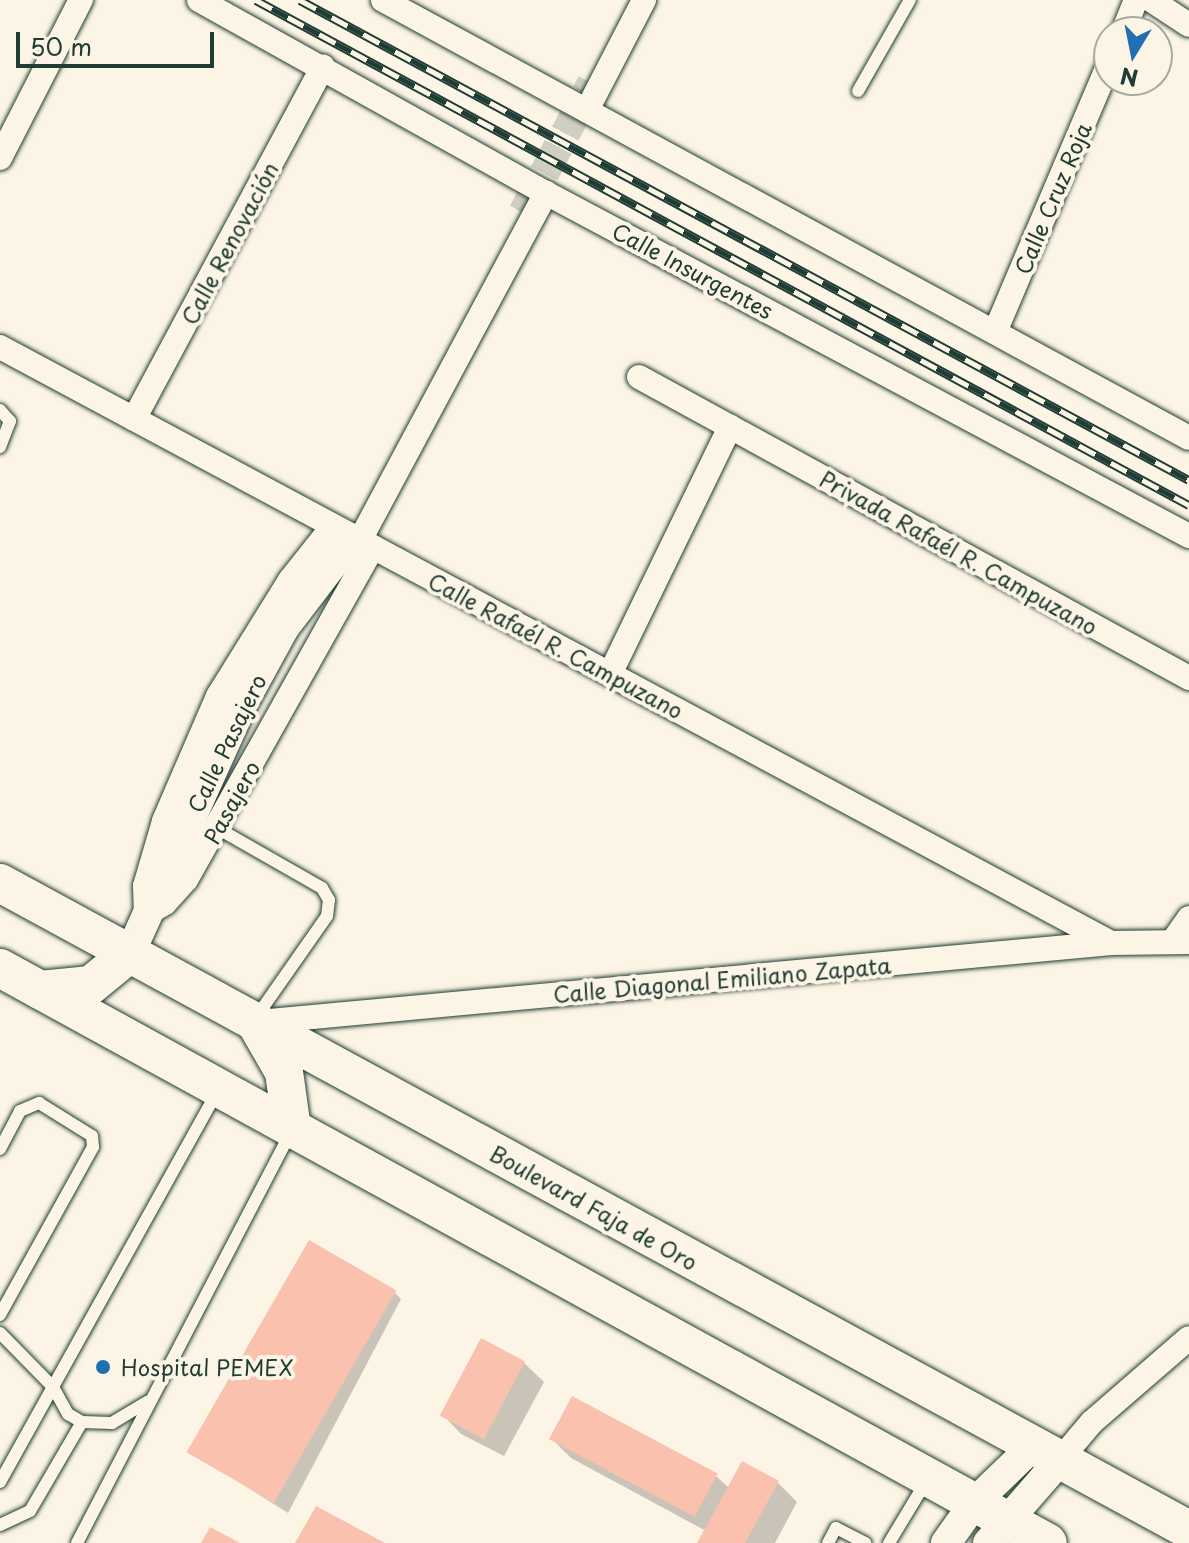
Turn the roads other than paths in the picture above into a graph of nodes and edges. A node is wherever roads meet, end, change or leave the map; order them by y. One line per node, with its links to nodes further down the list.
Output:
1 (81, 0): 12 (street)
2 (199, 0): 8 (street, Calle Insurgentes)
3 (383, 0): 11 (street)
4 (644, 0): 11 (street)
5 (910, 0): 9 (lane)
6 (1151, 0): 7 (street)
7 (1189, 25)
8 (323, 67): 13 (street, Calle Insurgentes); 18 (street, Calle Renovación)
9 (858, 91)
10 (1095, 96): 14 (street, Calle Cruz Roja)
11 (587, 110): 14 (street)
12 (0, 158)
13 (546, 193): 22 (street, Calle Insurgentes); 23 (street, Calle Pasajero)
14 (995, 332): 20 (street)
15 (0, 347): 18 (street, Calle Rafaél R. Campuzano)
16 (639, 377): 19 (street, Privada Rafaél R. Campuzano)
17 (0, 410): 21 (lane)
18 (134, 419): 23 (street, Calle Rafaél R. Campuzano)
19 (730, 427): 24 (street); 25 (street, Privada Rafaél R. Campuzano)
20 (1189, 438)
21 (0, 447)
22 (1189, 536)
23 (353, 540): 24 (street, Calle Rafaél R. Campuzano); 26 (street, Pasajero); 28 (street, Calle Pasajero)
24 (610, 674): 31 (street, Calle Rafaél R. Campuzano)
25 (1189, 678)
26 (217, 828): 28 (street, Pasajero); 35 (lane)
27 (0, 883): 32 (main road, Boulevard Faja de Oro)
28 (146, 914): 32 (street, Calle Pasajero)
29 (1189, 918): 30 (street)
30 (1181, 941): 31 (street, Calle Diagonal Emiliano Zapata)
31 (1111, 943): 35 (street, Calle Diagonal Emiliano Zapata)
32 (130, 953): 34 (main road); 35 (main road, Boulevard Faja de Oro)
33 (0, 968): 34 (main road)
34 (40, 990): 36 (main road)
35 (254, 1022): 37 (main road); 45 (main road, Boulevard Faja de Oro)
36 (219, 1088): 37 (main road); 42 (lane)
37 (292, 1129): 43 (lane); 46 (main road)
38 (0, 1149): 39 (lane)
39 (0, 1315)
40 (0, 1333): 42 (lane)
41 (1189, 1338): 45 (street)
42 (53, 1387): 44 (lane); 47 (lane)
43 (150, 1400): 44 (lane); 51 (lane)
44 (82, 1422): 49 (lane)
45 (1046, 1453): 48 (street); 50 (main road, Boulevard Faja de Oro)
46 (929, 1477): 48 (main road); 54 (lane)
47 (0, 1482)
48 (989, 1521): 55 (street); 56 (main road)
49 (0, 1525)
50 (1189, 1530)
51 (77, 1543)
52 (828, 1543): 53 (lane)
53 (865, 1543)
54 (889, 1543)
55 (946, 1543)
56 (1048, 1543)

